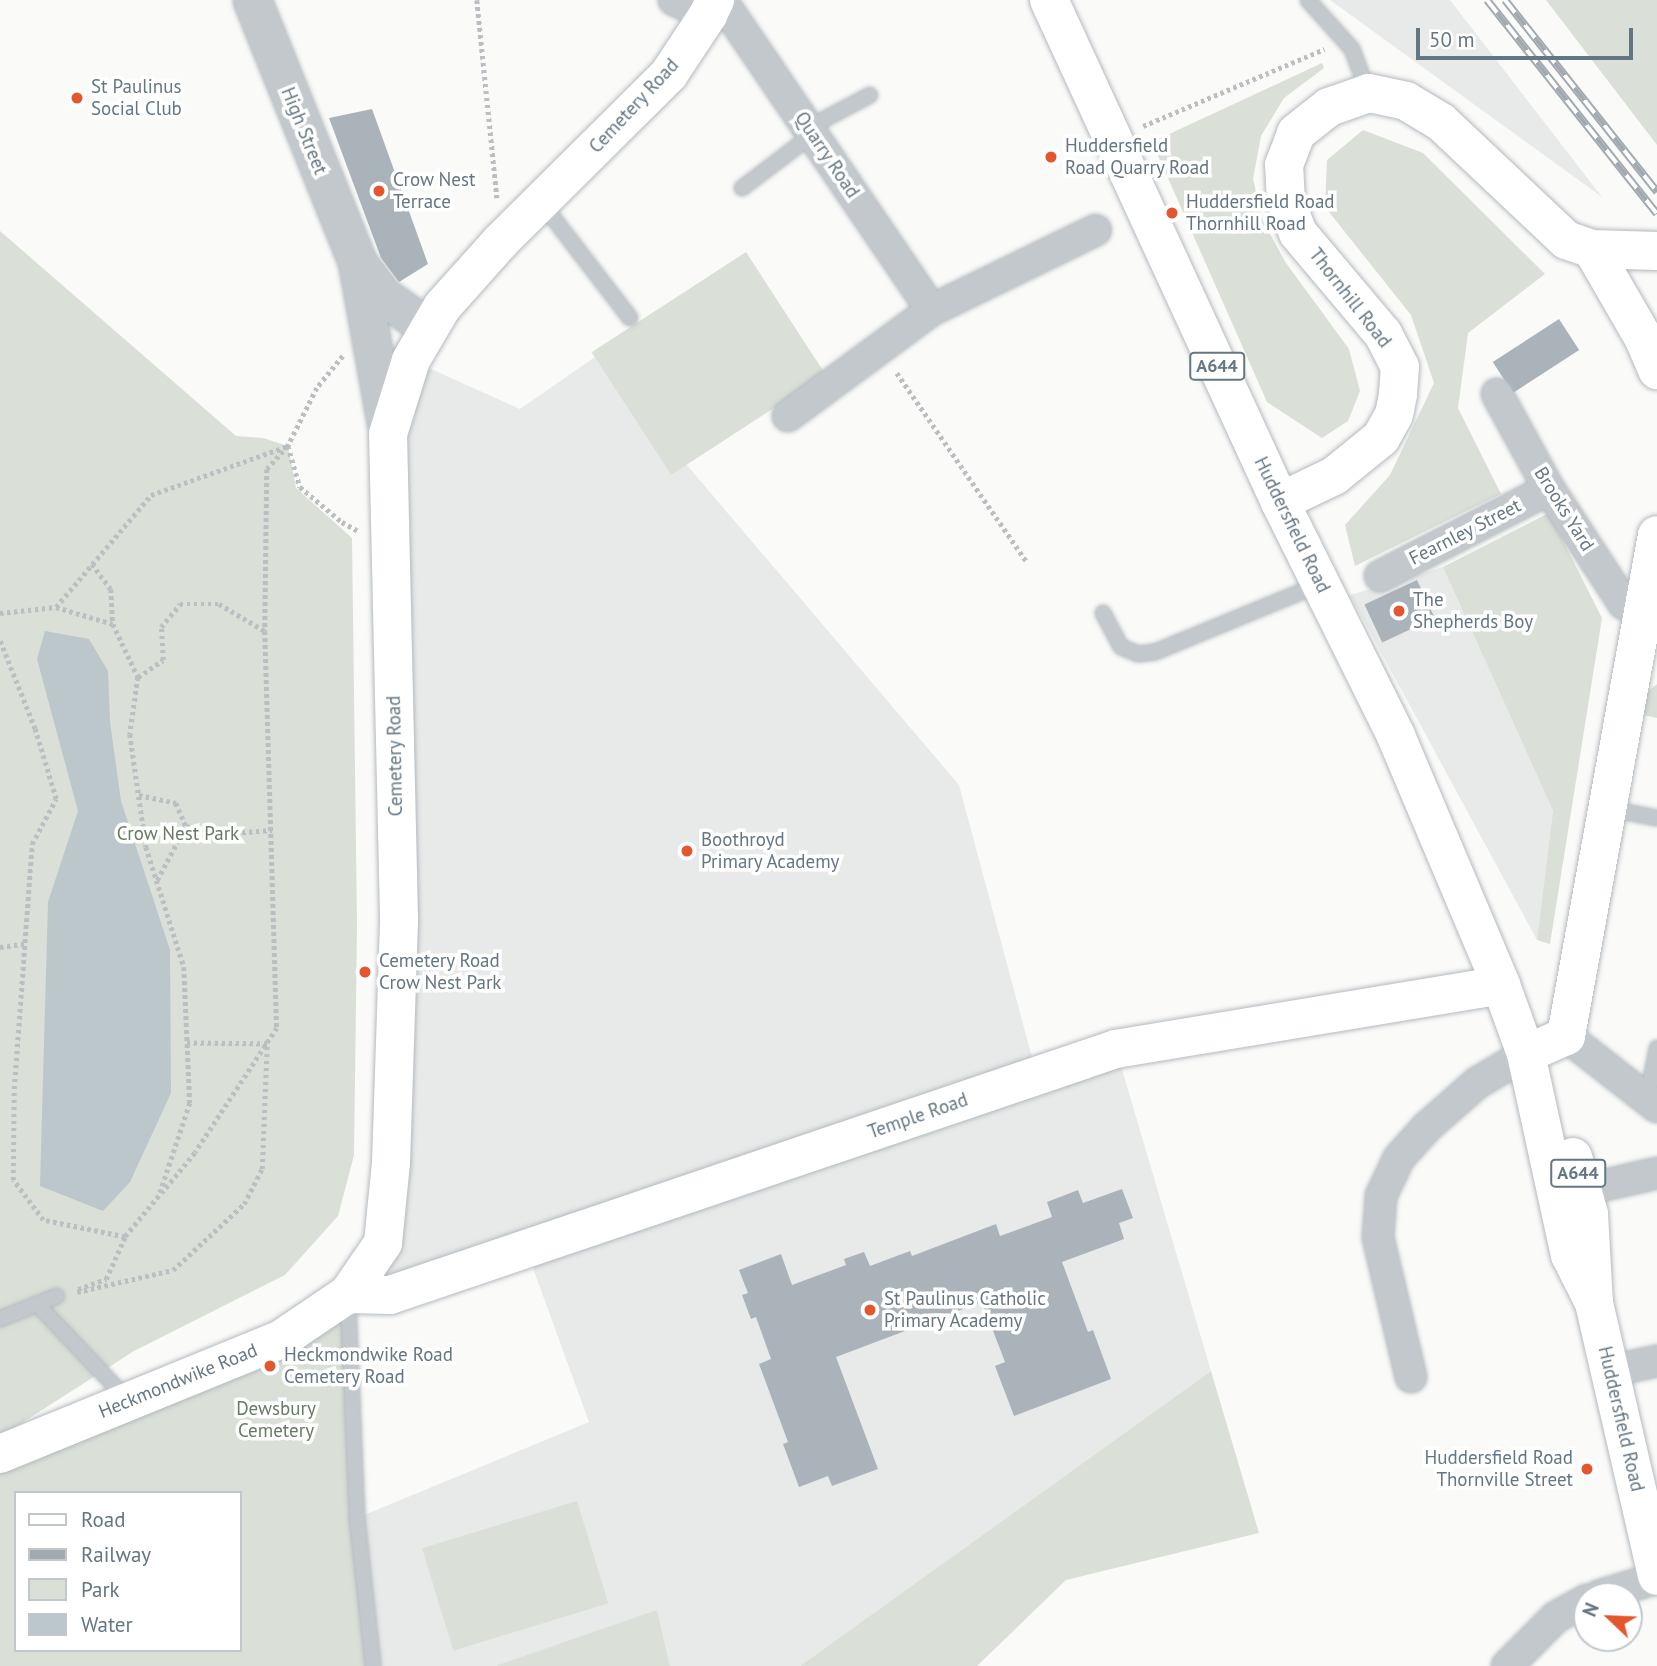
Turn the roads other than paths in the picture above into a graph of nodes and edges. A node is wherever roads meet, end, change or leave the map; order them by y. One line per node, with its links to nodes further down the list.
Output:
1 (252, 0): 14 (street, High Street)
2 (674, 0): 5 (street)
3 (1049, 0): 23 (main road, Huddersfield Road / A644)
4 (1308, 0): 6 (lane)
5 (715, 5): 8 (street, Quarry Road); 10 (main road, Cemetery Road)
6 (1369, 93): 12 (main road); 23 (main road, Thornhill Road)
7 (870, 95): 8 (lane)
8 (810, 131): 9 (lane); 15 (street, Quarry Road)
9 (743, 188)
10 (541, 201): 16 (lane); 17 (main road, Cemetery Road)
11 (1096, 230): 15 (street)
12 (1592, 249): 13 (main road); 18 (main road)
13 (1657, 251)
14 (356, 261): 17 (street, High Street); 21 (street, High Street)
15 (932, 310): 20 (street)
16 (630, 318)
17 (428, 328): 21 (main road, Cemetery Road)
18 (1657, 370)
19 (1497, 394): 22 (street, Brooks Yard)
20 (788, 416)
21 (388, 434): 38 (main road, Cemetery Road)
22 (1549, 489): 25 (street, Fearnley Street); 27 (street, Brooks Yard)
23 (1280, 502): 26 (main road, Huddersfield Road / A644)
24 (1657, 535): 27 (main road)
25 (1380, 576)
26 (1321, 584): 28 (lane); 31 (main road, Huddersfield Road / A644)
27 (1644, 607): 29 (main road)
28 (1103, 613)
29 (1608, 808): 30 (lane); 32 (main road)
30 (1657, 818)
31 (1502, 985): 34 (main road, Huddersfield Road / A644); 38 (main road, Temple Road)
32 (1566, 1036): 34 (main road); 35 (street)
33 (1657, 1048): 35 (lane)
34 (1526, 1054): 37 (main road, Huddersfield Road / A644); 40 (main road, Huddersfield Road / A644); 45 (street)
35 (1652, 1103)
36 (1657, 1173): 37 (street)
37 (1583, 1190): 40 (main road, Huddersfield Road / A644)
38 (348, 1294): 46 (main road, Heckmondwike Road); 50 (lane)
39 (57, 1296): 41 (lane)
40 (1594, 1303): 44 (main road, Huddersfield Road / A644)
41 (38, 1305): 42 (lane); 46 (lane)
42 (0, 1320)
43 (1657, 1362): 44 (street)
44 (1610, 1371): 48 (main road, Huddersfield Road / A644)
45 (1411, 1377)
46 (129, 1401): 47 (main road, Heckmondwike Road)
47 (0, 1454)
48 (1657, 1577)
49 (1573, 1608): 51 (street)
50 (373, 1666)
51 (1507, 1666)

